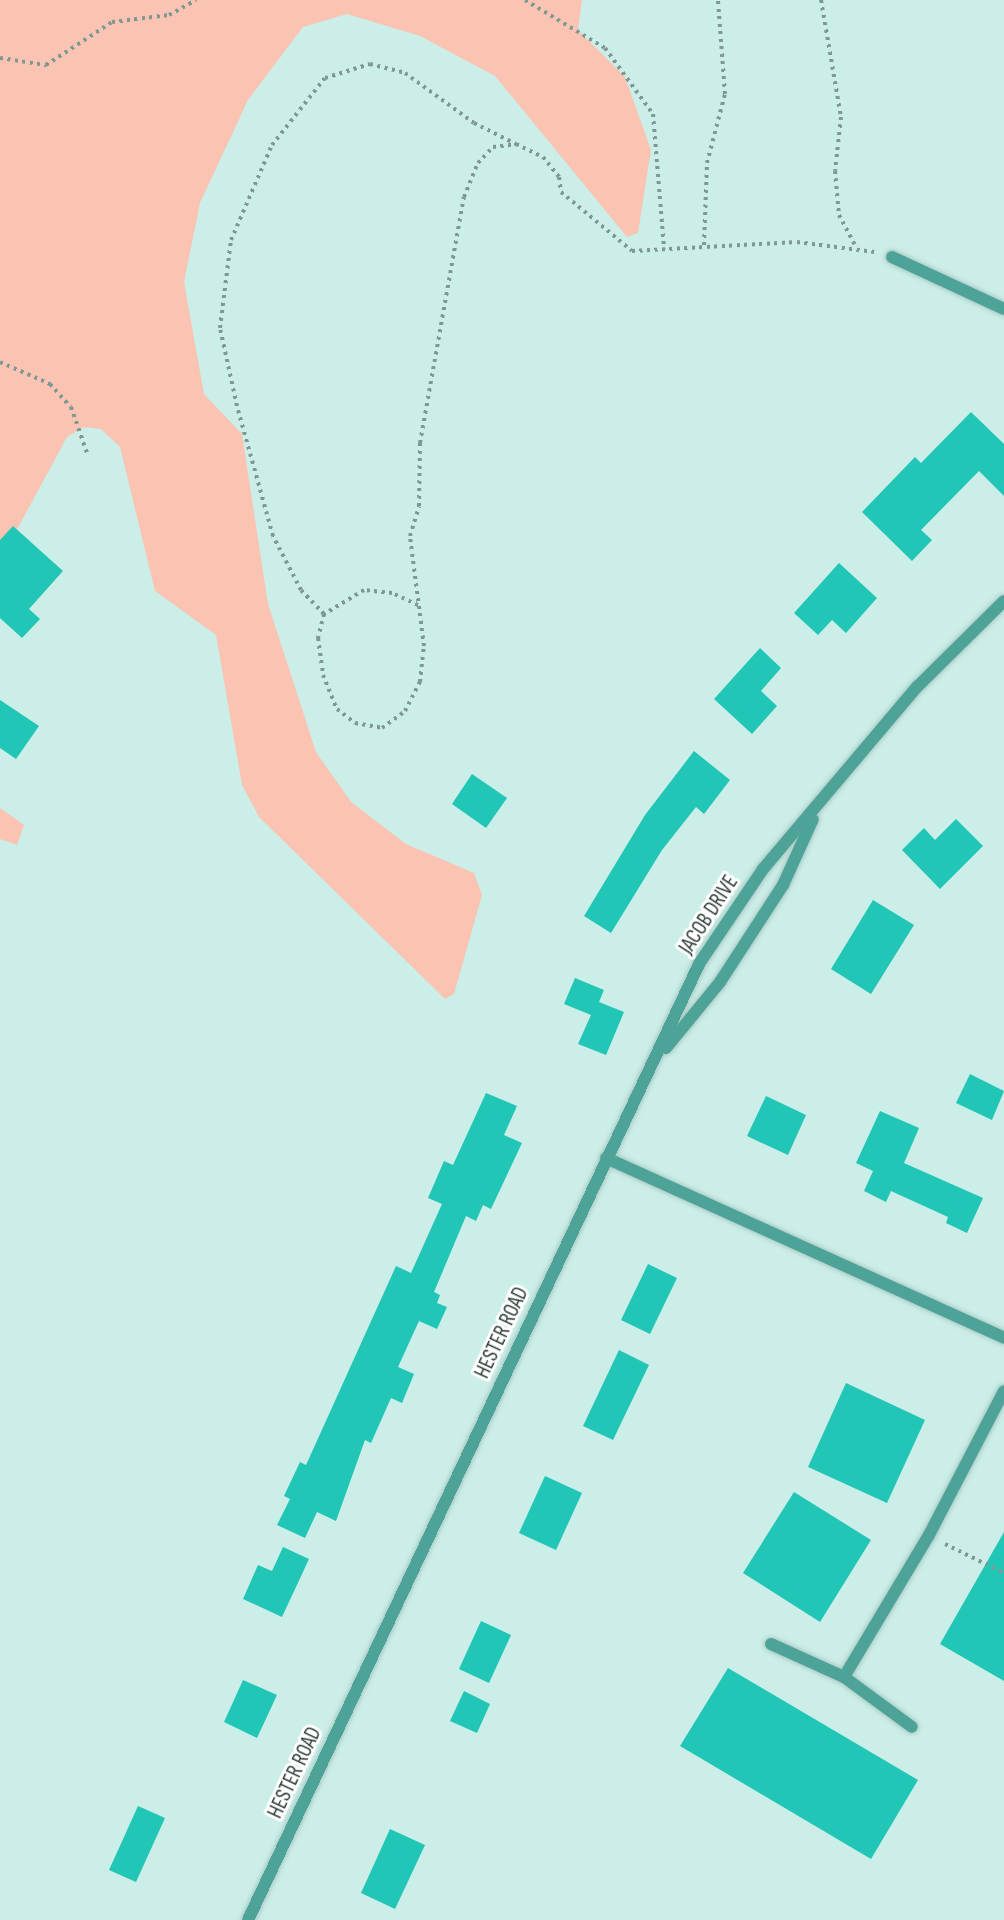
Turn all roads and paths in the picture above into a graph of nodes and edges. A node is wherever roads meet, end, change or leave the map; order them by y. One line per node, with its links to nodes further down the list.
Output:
1 (196, 0): 5 (path)
2 (525, 0): 9 (path)
3 (718, 0): 7 (path)
4 (821, 0): 8 (path)
5 (0, 58)
6 (516, 144): 9 (path); 15 (path); 16 (path)
7 (704, 245): 8 (path); 9 (path)
8 (855, 246): 10 (path)
9 (664, 249)
10 (892, 258): 11 (street)
11 (1004, 309)
12 (0, 362): 13 (path)
13 (87, 453)
14 (1004, 601): 17 (street, JACOB DRIVE)
15 (418, 605): 16 (path); 16 (path)
16 (324, 614)
17 (818, 807): 18 (street, JACOB DRIVE); 18 (street, JACOB DRIVE)
18 (657, 1060): 19 (street, JACOB DRIVE)
19 (606, 1158): 20 (street); 27 (street, HESTER ROAD)
20 (1004, 1338)
21 (1004, 1391): 22 (street)
22 (929, 1535): 23 (path); 25 (street)
23 (1004, 1573)
24 (771, 1644): 25 (street)
25 (843, 1677): 26 (street)
26 (912, 1727)
27 (248, 1920)

